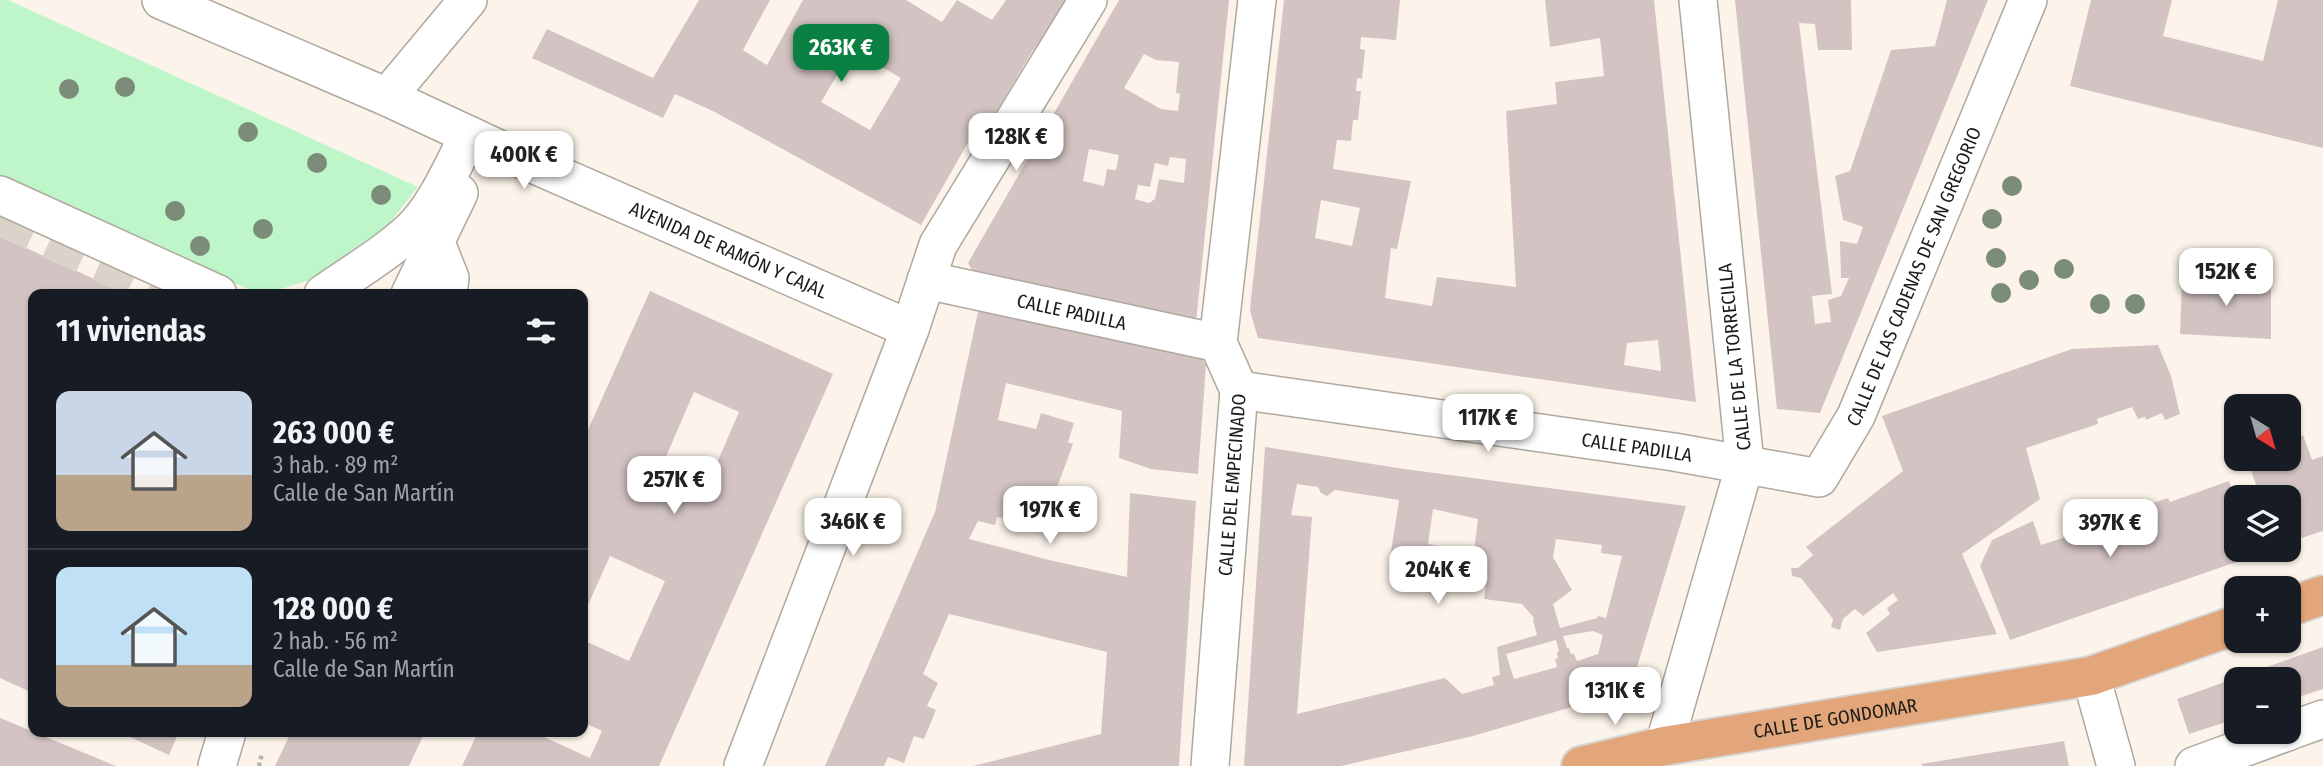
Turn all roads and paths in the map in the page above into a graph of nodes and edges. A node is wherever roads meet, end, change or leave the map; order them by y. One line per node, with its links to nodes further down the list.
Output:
1 (161, 0): 7 (street, AVENIDA DE RAMÓN Y CAJAL)
2 (468, 0): 7 (street)
3 (1088, 0): 11 (street)
4 (1257, 0): 17 (street)
5 (1698, 0): 19 (street, CALLE DE LA TORRECILLA)
6 (2028, 0): 19 (street, CALLE DE LAS CADENAS DE SAN GREGORIO)
7 (387, 97): 8 (street, AVENIDA DE RAMÓN Y CAJAL)
8 (477, 139): 10 (street); 16 (street, AVENIDA DE RAMÓN Y CAJAL)
9 (0, 195): 12 (street)
10 (424, 235): 13 (street); 14 (street); 15 (street)
11 (926, 280): 16 (street); 17 (street, CALLE PADILLA)
12 (207, 289)
13 (332, 289)
14 (411, 289)
15 (449, 289)
16 (910, 329): 32 (street)
17 (1218, 343): 18 (street, CALLE DEL EMPECINADO)
18 (1239, 390): 19 (street, CALLE PADILLA); 33 (street, CALLE DEL EMPECINADO)
19 (1745, 464): 29 (street, CALLE DE LA TORRECILLA)
20 (2323, 595): 21 (main road)
21 (2301, 603)
22 (2224, 629): 23 (main road, CALLE DE GONDOMAR)
23 (2091, 676): 29 (main road, CALLE DE GONDOMAR); 35 (street)
24 (2323, 719): 25 (street)
25 (2301, 727)
26 (226, 737): 30 (street)
27 (246, 737): 31 (street)
28 (2253, 744): 36 (street)
29 (1661, 756): 34 (main road, CALLE DE GONDOMAR)
30 (217, 766)
31 (243, 766)
32 (743, 766)
33 (1210, 766)
34 (1581, 766)
35 (2116, 766)
36 (2194, 766)

